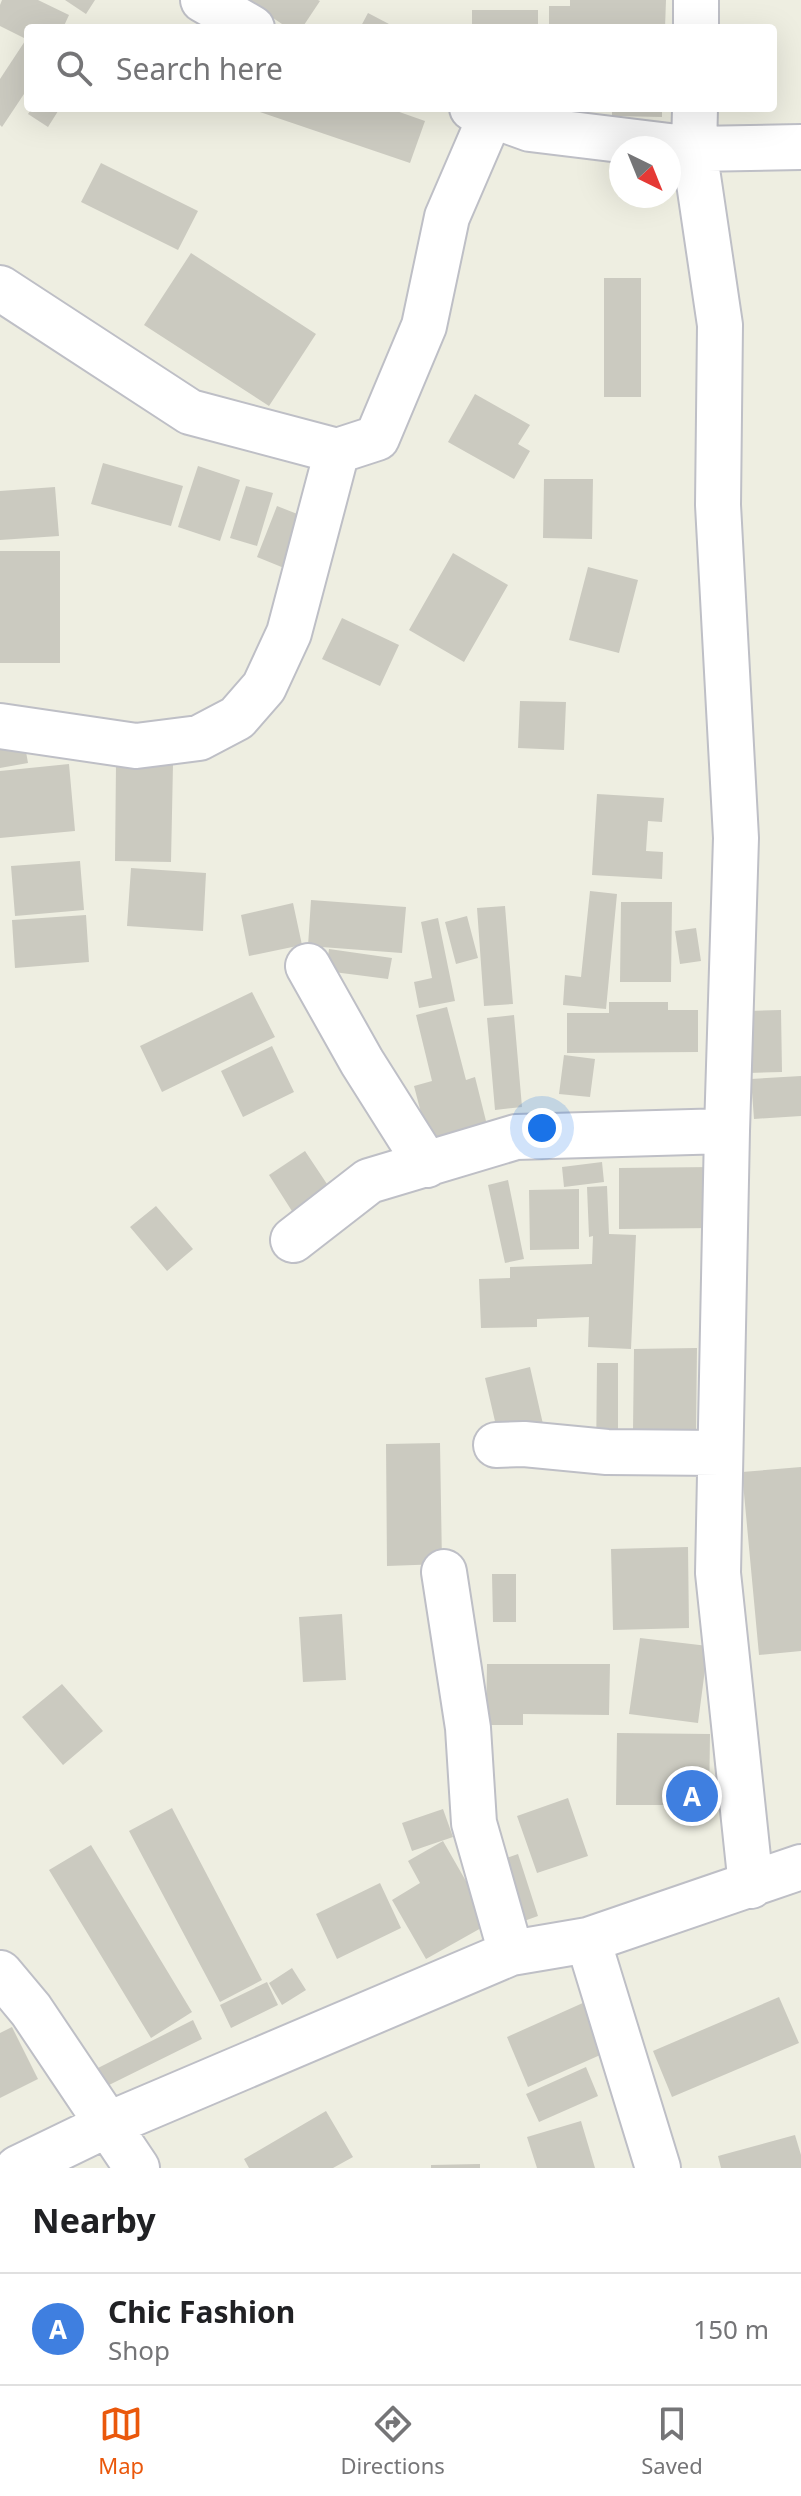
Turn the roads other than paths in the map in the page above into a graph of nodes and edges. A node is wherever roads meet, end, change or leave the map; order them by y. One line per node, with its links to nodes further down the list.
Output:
1 (203, 0): 3 (street)
2 (696, 0): 4 (street)
3 (245, 24)
4 (696, 24)
5 (481, 112): 10 (street)
6 (484, 112): 7 (street)
7 (694, 129): 8 (street); 13 (street)
8 (801, 147)
9 (0, 288): 10 (street)
10 (337, 451): 11 (street)
11 (0, 726)
12 (308, 966): 14 (street)
13 (727, 1131): 14 (street); 17 (street)
14 (427, 1165): 15 (street)
15 (293, 1240)
16 (496, 1445): 17 (street)
17 (720, 1453): 20 (street)
18 (444, 1572): 22 (street)
19 (801, 1867): 20 (street)
20 (751, 1886): 21 (street)
21 (588, 1940): 22 (street); 27 (street)
22 (511, 1953): 24 (street)
23 (0, 1973): 24 (street)
24 (109, 2124): 25 (street); 26 (street)
25 (18, 2168)
26 (137, 2168)
27 (658, 2168)

